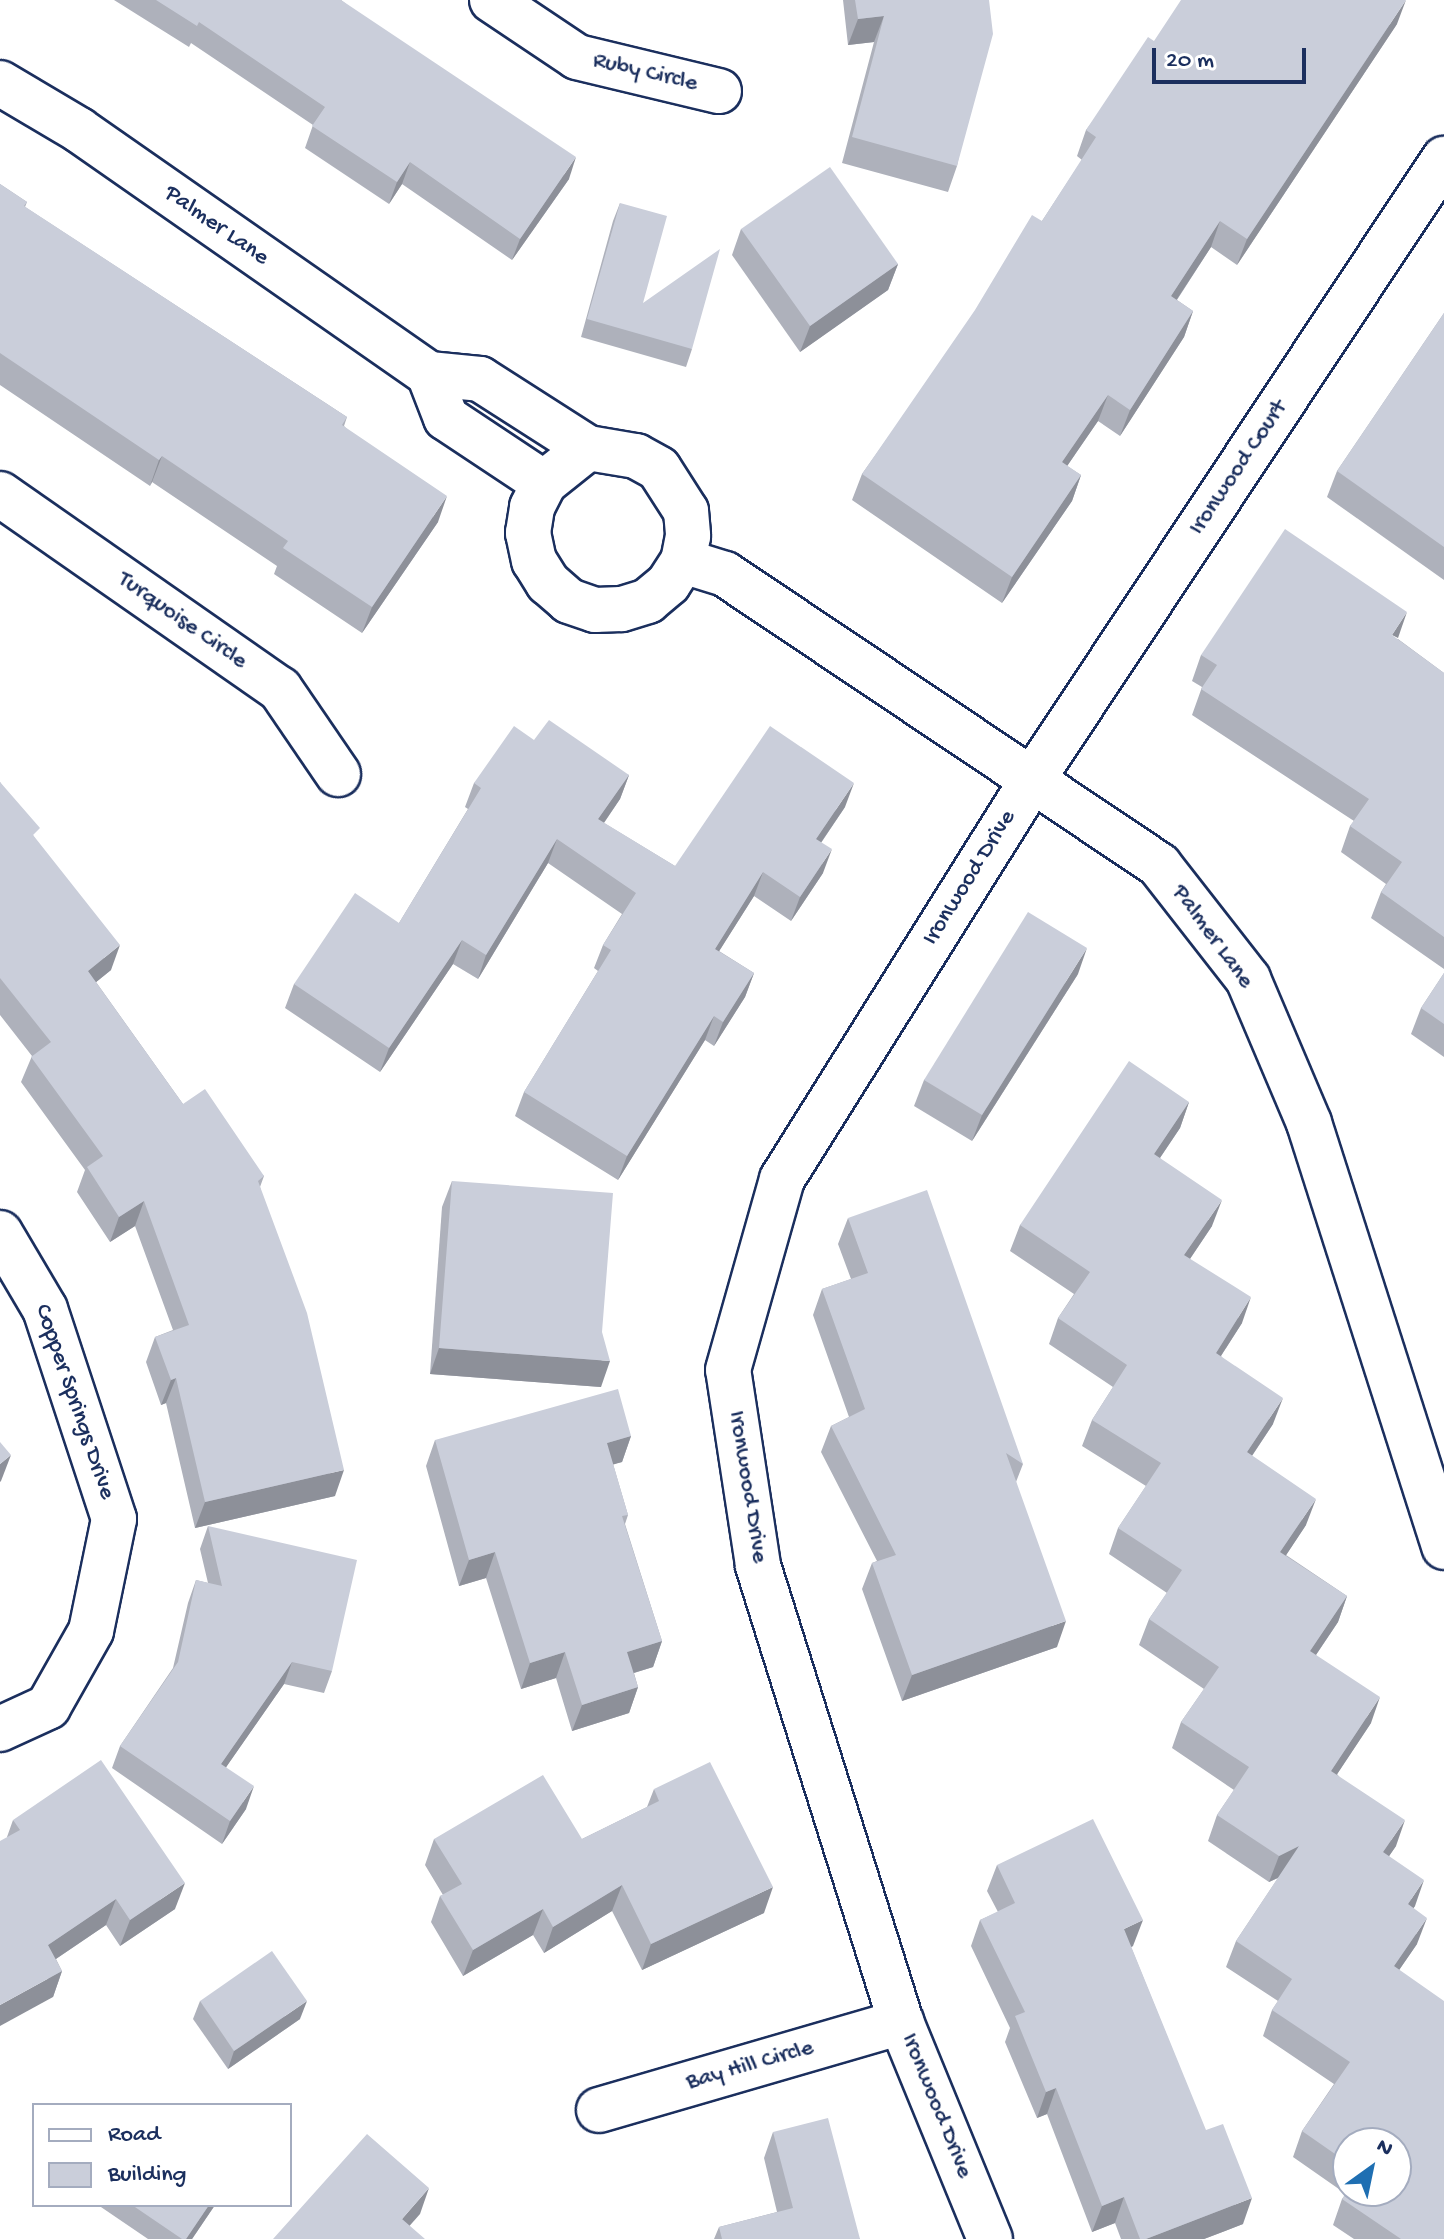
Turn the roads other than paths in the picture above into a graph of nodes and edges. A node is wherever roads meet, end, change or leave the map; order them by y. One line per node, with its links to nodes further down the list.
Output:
1 (492, 0): 3 (street, Ruby Circle)
2 (0, 83): 5 (street, Palmer Lane)
3 (719, 91)
4 (1444, 159): 11 (street, Ironwood Court)
5 (429, 374): 6 (street, Palmer Lane); 7 (street)
6 (588, 448): 7 (street); 9 (street, Palmer Lane)
7 (544, 483): 9 (street)
8 (0, 494): 10 (street, Turquoise Circle)
9 (683, 561): 11 (street, Palmer Lane)
10 (338, 774)
11 (1034, 777): 13 (street, Palmer Lane); 15 (street, Ironwood Drive)
12 (0, 1233): 14 (street, Copper Springs Drive)
13 (1444, 1547)
14 (0, 1729)
15 (901, 2022): 16 (street, Bay Hill Circle); 17 (street, Ironwood Drive)
16 (599, 2110)
17 (990, 2239)

